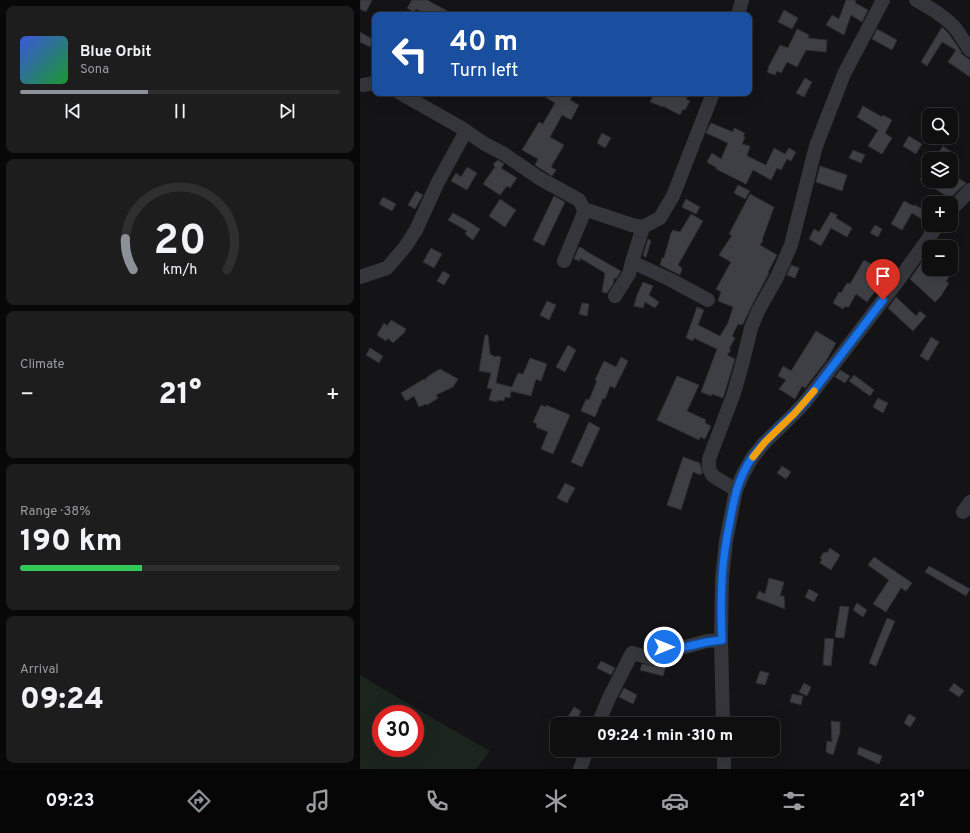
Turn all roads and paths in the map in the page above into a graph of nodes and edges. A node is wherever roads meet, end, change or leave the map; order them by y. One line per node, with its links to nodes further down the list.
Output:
1 (742, 0): 4 (street)
2 (883, 0): 19 (street)
3 (916, 0): 5 (street)
4 (739, 12)
5 (970, 50)
6 (405, 96): 8 (street)
7 (712, 96): 12 (street)
8 (466, 131): 11 (street); 16 (street)
9 (970, 190): 10 (street)
10 (958, 203)
11 (584, 209): 12 (street); 14 (street)
12 (643, 227): 15 (street)
13 (933, 232): 19 (street)
14 (564, 262)
15 (632, 262): 17 (street); 18 (street)
16 (360, 277)
17 (615, 296)
18 (708, 300)
19 (736, 490): 20 (street)
20 (722, 640): 21 (street); 22 (street)
21 (601, 717)
22 (724, 717)
23 (584, 757): 25 (street)
24 (724, 757): 26 (street)
25 (580, 769)
26 (724, 769)

